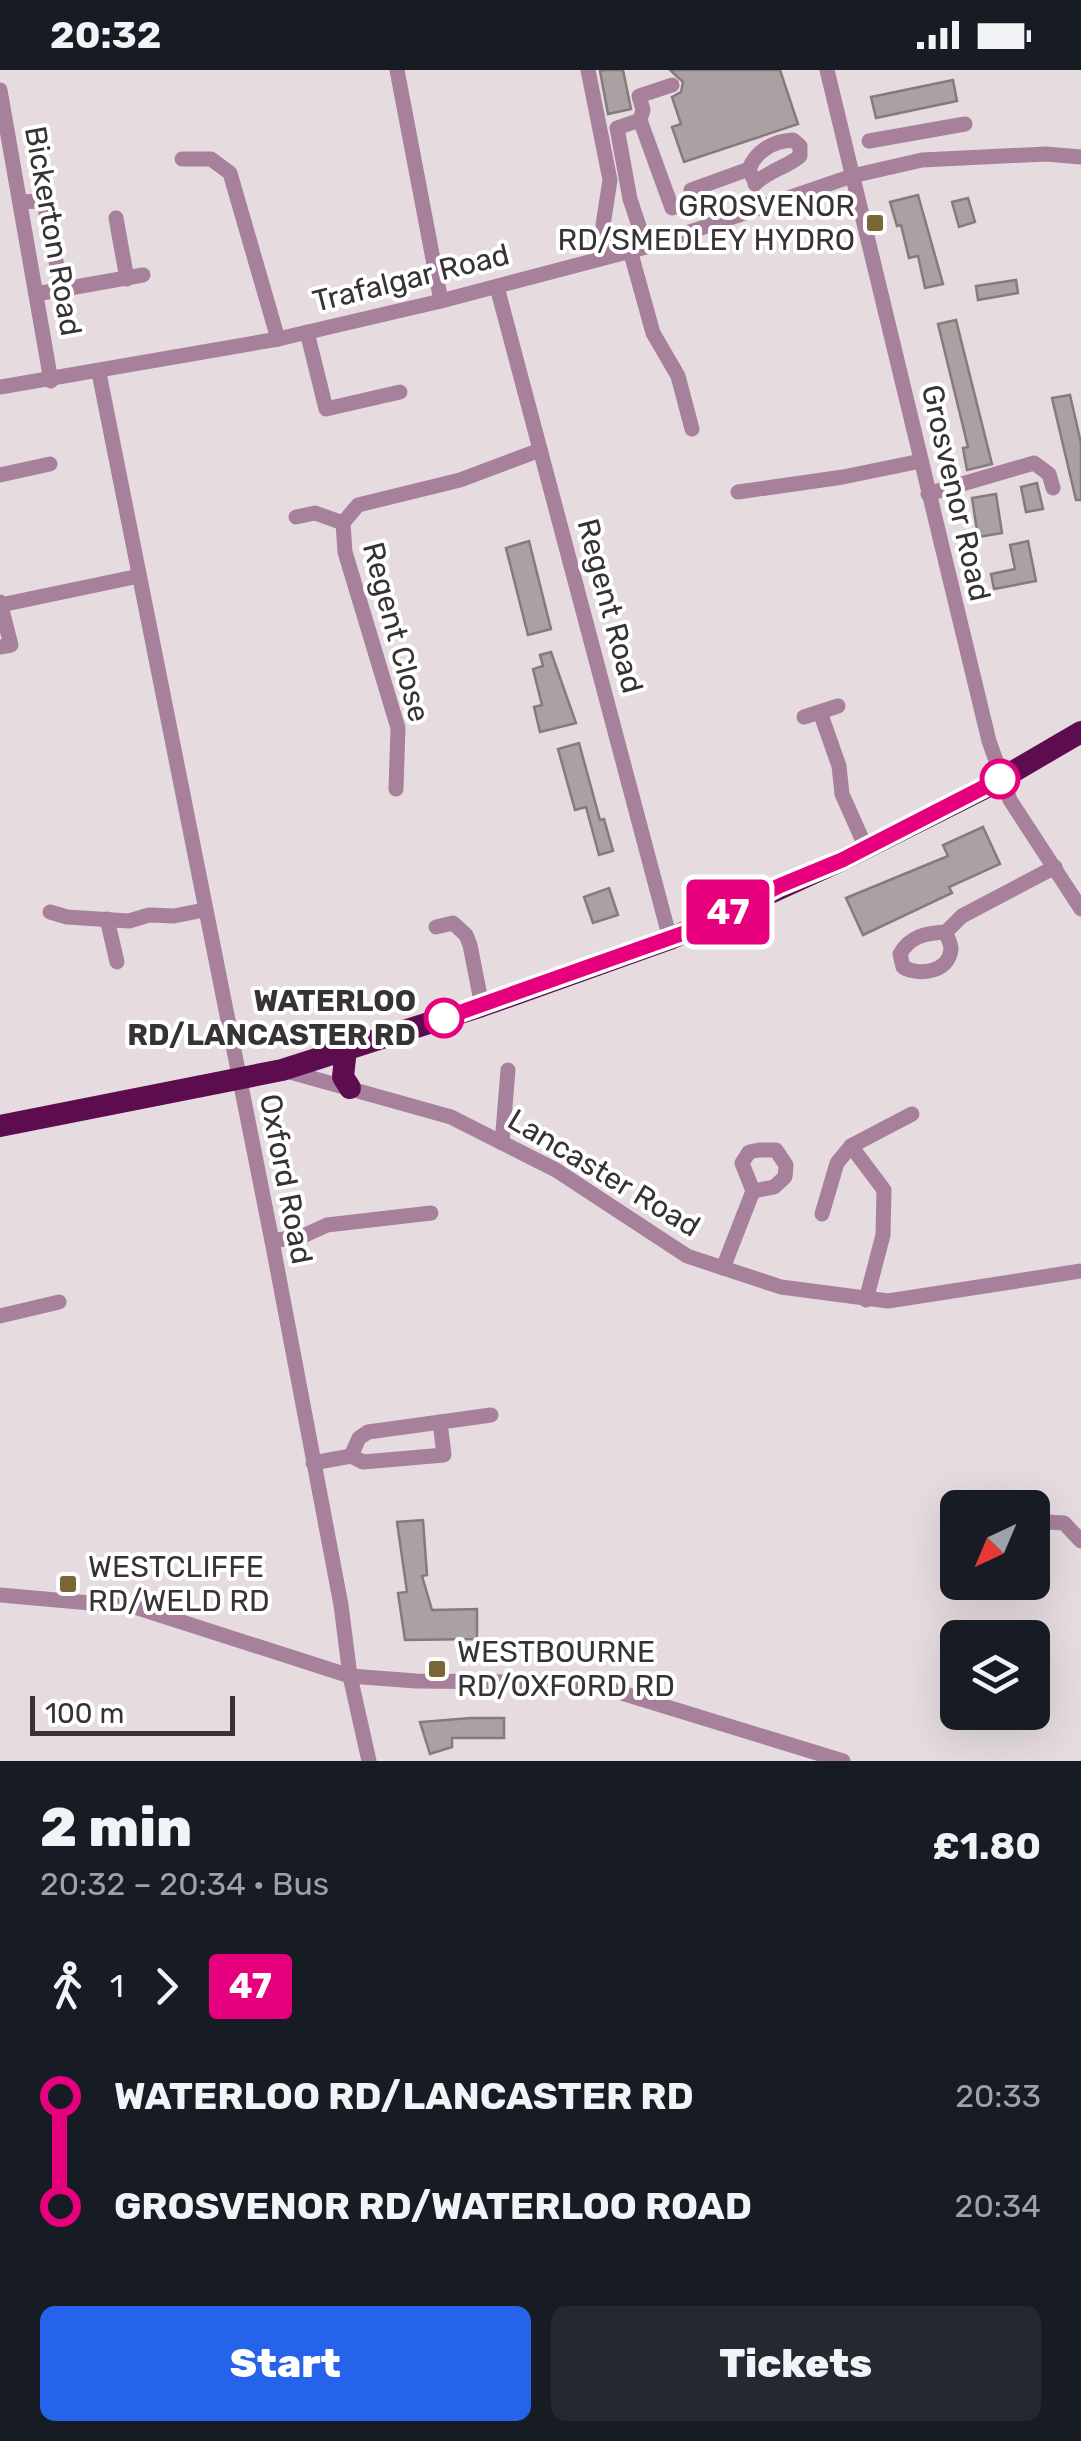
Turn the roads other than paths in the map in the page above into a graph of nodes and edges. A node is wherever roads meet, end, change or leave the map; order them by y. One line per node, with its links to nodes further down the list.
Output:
1 (398, 70): 24 (street)
2 (588, 70): 20 (street)
3 (827, 70): 13 (street, Grosvenor Road)
4 (672, 85): 6 (street)
5 (0, 90): 15 (street, Bickerton Road)
6 (640, 120): 17 (street); 19 (street)
7 (965, 124): 8 (street)
8 (916, 131): 9 (street); 12 (street)
9 (869, 140)
10 (1081, 156): 12 (street, Trafalgar Road)
11 (182, 159): 26 (street)
12 (922, 160): 13 (street, Trafalgar Road)
13 (852, 176): 16 (street, Trafalgar Road); 34 (street, Grosvenor Road)
14 (691, 190): 16 (street)
15 (20, 202): 22 (street); 23 (street, Bickerton Road)
16 (762, 205): 19 (street, Trafalgar Road)
17 (672, 208)
18 (116, 218): 22 (street)
19 (638, 249): 20 (street, Trafalgar Road); 31 (street)
20 (607, 256): 21 (street, Trafalgar Road)
21 (497, 286): 24 (street, Trafalgar Road); 33 (street, Regent Road)
22 (62, 290): 23 (street)
23 (36, 294): 28 (street, Bickerton Road)
24 (441, 302): 25 (street, Trafalgar Road)
25 (306, 332): 26 (street, Trafalgar Road); 30 (street)
26 (278, 339): 27 (street, Trafalgar Road)
27 (99, 372): 28 (street, Trafalgar Road); 43 (street, Oxford Road)
28 (51, 380): 29 (street, Trafalgar Road)
29 (0, 388)
30 (400, 392)
31 (692, 429)
32 (1029, 445): 36 (street)
33 (540, 450): 42 (street, Regent Close); 60 (street, Regent Road)
34 (920, 461): 39 (street); 40 (street, Grosvenor Road)
35 (50, 464): 37 (street)
36 (1034, 464): 38 (street); 40 (street)
37 (0, 475)
38 (1053, 488)
39 (738, 492)
40 (928, 494): 50 (street, Grosvenor Road)
41 (296, 517): 42 (street)
42 (343, 523): 51 (street, Regent Close)
43 (139, 576): 44 (street); 55 (street, Oxford Road)
44 (0, 604): 45 (street)
45 (0, 647)
46 (838, 706): 47 (street)
47 (820, 712): 48 (street); 52 (street)
48 (804, 717)
49 (1081, 732): 50 (highway)
50 (1000, 779): 52 (highway); 53 (street, Grosvenor Road)
51 (396, 790)
52 (866, 848): 60 (highway)
53 (1055, 867): 54 (street, Grosvenor Road); 59 (street)
54 (1081, 909)
55 (204, 910): 57 (street); 66 (street, Oxford Road)
56 (50, 912): 57 (street)
57 (107, 919): 61 (street)
58 (436, 928): 62 (street)
59 (946, 932)
60 (670, 939): 62 (highway)
61 (117, 962)
62 (482, 1006): 63 (highway)
63 (346, 1048): 64 (highway); 67 (highway)
64 (282, 1070): 66 (highway); 67 (street, Lancaster Road)
65 (508, 1070): 70 (street)
66 (238, 1080): 69 (highway); 75 (street, Oxford Road)
67 (350, 1088): 70 (street, Lancaster Road)
68 (912, 1114): 71 (street)
69 (0, 1126)
70 (502, 1142): 76 (street, Lancaster Road)
71 (852, 1146): 74 (street); 78 (street)
72 (753, 1191): 76 (street)
73 (431, 1213): 75 (street)
74 (822, 1214)
75 (272, 1242): 84 (street, Oxford Road)
76 (723, 1268): 78 (street, Lancaster Road)
77 (1081, 1272): 78 (street, Lancaster Road)
78 (866, 1300)
79 (59, 1302): 80 (street)
80 (0, 1316)
81 (491, 1415): 82 (street)
82 (440, 1422): 83 (street); 83 (street)
83 (351, 1456): 84 (street)
84 (312, 1463): 88 (street, Oxford Road)
85 (1050, 1523): 86 (street)
86 (1081, 1542)
87 (0, 1595): 88 (street)
88 (350, 1676): 89 (street, Oxford Road); 90 (street)
89 (370, 1761)
90 (843, 1761)

